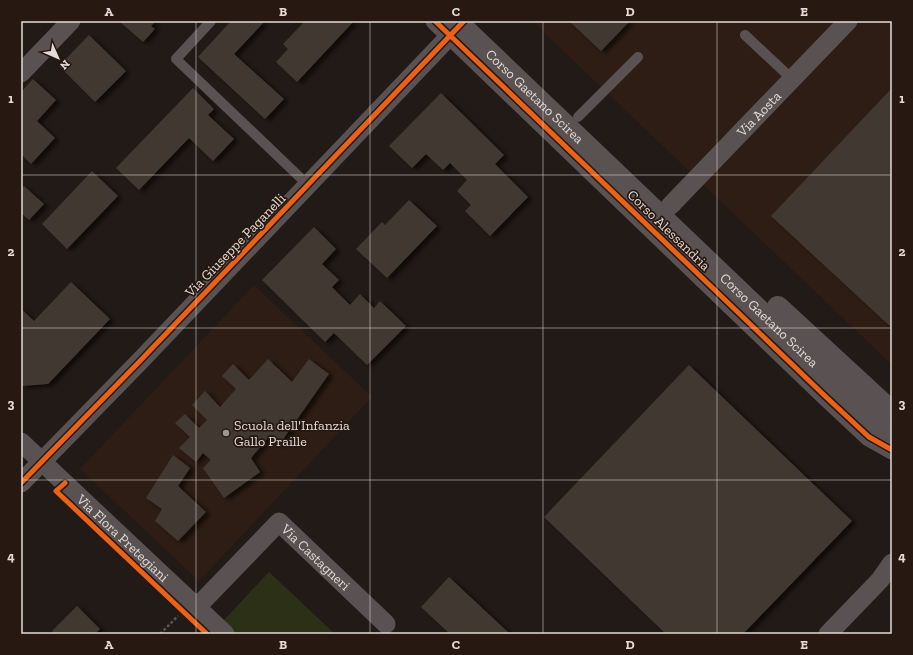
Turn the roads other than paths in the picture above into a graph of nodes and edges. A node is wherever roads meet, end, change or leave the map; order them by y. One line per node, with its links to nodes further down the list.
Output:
1 (71, 21): 8 (street)
2 (211, 21): 11 (lane)
3 (435, 21): 5 (street, Corso Alessandria)
4 (848, 21): 9 (street, Via Aosta)
5 (461, 25): 10 (street, Corso Alessandria); 11 (street, Via Giuseppe Paganelli); 14 (street, Corso Gaetano Scirea); 16 (street, Corso Alessandria)
6 (745, 35): 9 (lane)
7 (638, 57): 10 (lane)
8 (21, 73)
9 (792, 79): 12 (street, Via Aosta)
10 (578, 117): 12 (street, Corso Alessandria)
11 (308, 185): 17 (street, Via Giuseppe Paganelli)
12 (670, 206): 13 (street, Corso Alessandria)
13 (892, 412)
14 (892, 437)
15 (21, 442): 17 (street, Via Flora Pretegiani)
16 (892, 450)
17 (42, 461): 18 (street, Via Giuseppe Paganelli); 21 (street, Via Flora Pretegiani)
18 (21, 483)
19 (892, 563): 20 (street)
20 (886, 576): 24 (street)
21 (190, 609): 22 (street, Via Castagneri); 23 (street, Via Flora Pretegiani)
22 (386, 624)
23 (225, 634)
24 (828, 634)

